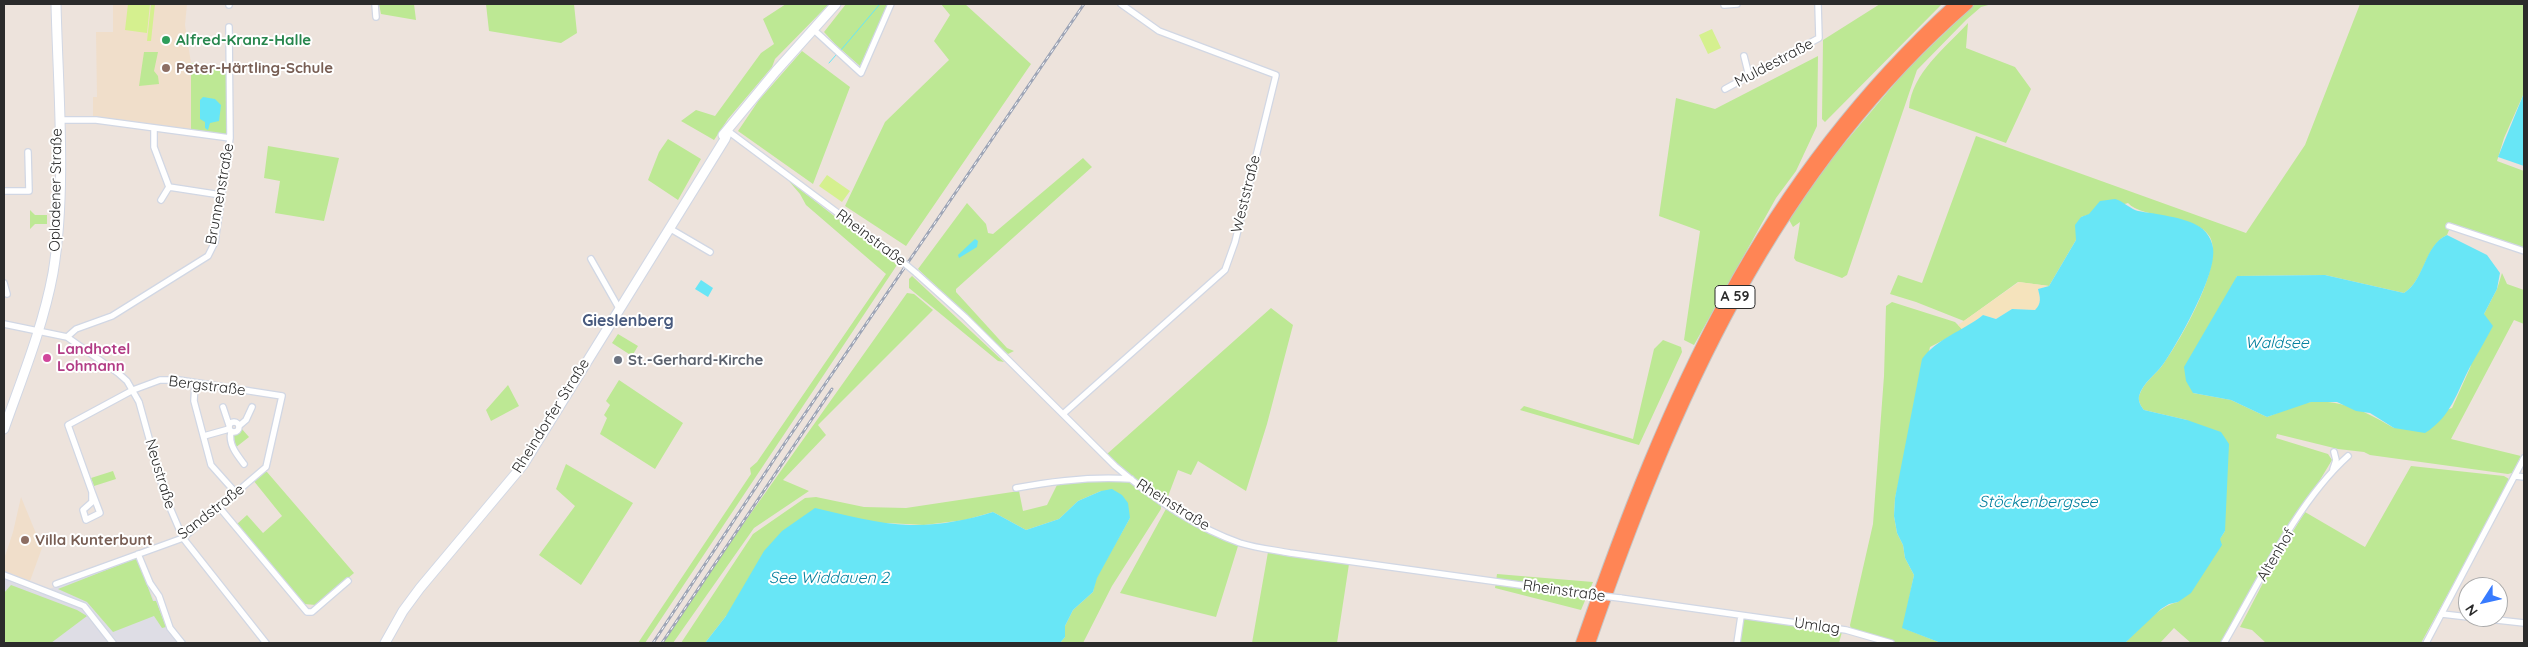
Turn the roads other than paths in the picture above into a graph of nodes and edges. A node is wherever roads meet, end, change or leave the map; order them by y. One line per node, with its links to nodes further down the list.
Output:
1 (56, 4): 17 (main road, Opladener Straße)
2 (375, 4): 11 (street)
3 (836, 4): 13 (main road, Rheindorfer Straße)
4 (891, 4): 13 (street)
5 (1121, 4): 42 (street, Weststraße)
6 (1737, 4): 10 (street)
7 (1818, 4): 15 (street, Muldestraße)
8 (1955, 4): 74 (highway, A 59)
9 (1968, 4): 75 (highway, A 59)
10 (1724, 5)
11 (376, 17)
12 (229, 27): 20 (street, Brunnenstraße)
13 (814, 30): 19 (main road, Rheindorfer Straße)
14 (1744, 56): 15 (street)
15 (1749, 76): 16 (street, Muldestraße)
16 (1725, 89)
17 (58, 120): 18 (street); 35 (main road, Opladener Straße)
18 (154, 128): 20 (street); 22 (street)
19 (728, 131): 27 (main road, Rheindorfer Straße); 42 (street, Rheinstraße, bridge)
20 (230, 138): 24 (street, Brunnenstraße)
21 (28, 152): 23 (street)
22 (169, 187): 24 (street); 25 (street)
23 (4, 191)
24 (221, 195): 36 (street, Brunnenstraße)
25 (161, 200)
26 (2449, 226): 28 (street)
27 (669, 228): 29 (street); 33 (main road, Rheindorfer Straße)
28 (2524, 251)
29 (710, 252)
30 (591, 258): 33 (street)
31 (4, 283): 32 (street)
32 (7, 294)
33 (620, 310): 73 (main road, Rheindorfer Straße)
34 (4, 324): 35 (street, Neustraße)
35 (39, 330): 36 (street, Neustraße); 43 (main road, Opladener Straße)
36 (67, 337): 38 (street, Neustraße)
37 (195, 383): 38 (street, Bergstraße); 39 (street, Bergstraße); 45 (street)
38 (133, 390): 57 (street, Bergstraße); 60 (street, Neustraße)
39 (282, 396): 58 (street, Sandstraße)
40 (223, 407): 44 (street)
41 (252, 407): 44 (street)
42 (1063, 414): 50 (street, Rheinstraße)
43 (4, 429)
44 (230, 429): 45 (street); 49 (street)
45 (204, 436): 58 (street)
46 (2334, 452): 51 (street)
47 (2348, 456): 51 (street, Altenhof)
48 (2524, 458): 52 (street)
49 (244, 464)
50 (1115, 466): 54 (street); 55 (street, Rheinstraße)
51 (2333, 469): 78 (street, Altenhof)
52 (2514, 476): 53 (street); 65 (street)
53 (2524, 477)
54 (1112, 478): 55 (street); 56 (street)
55 (1131, 480): 66 (street, Rheinstraße, bridge)
56 (1016, 488)
57 (92, 492): 57 (street)
58 (236, 493): 59 (street, Sandstraße)
59 (219, 507): 60 (street, Sandstraße); 63 (street)
60 (183, 538): 61 (street, Sandstraße); 72 (street, Neustraße)
61 (138, 554): 64 (street, Sandstraße); 71 (street)
62 (4, 575): 70 (street)
63 (348, 581)
64 (56, 584)
65 (2442, 614): 67 (street); 79 (street)
66 (1741, 616): 76 (street); 77 (street, Umlag)
67 (2458, 616)
68 (2508, 621): 69 (street)
69 (2524, 623)
70 (113, 643)
71 (182, 643)
72 (266, 643)
73 (385, 643)
74 (1581, 643)
75 (1590, 643)
76 (1737, 643)
77 (1891, 643)
78 (2224, 643)
79 (2426, 643)

